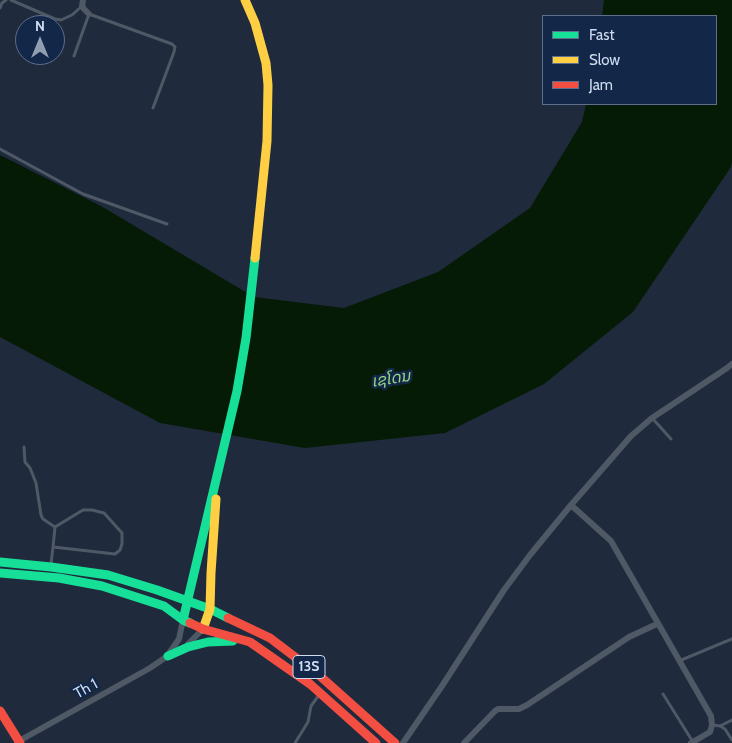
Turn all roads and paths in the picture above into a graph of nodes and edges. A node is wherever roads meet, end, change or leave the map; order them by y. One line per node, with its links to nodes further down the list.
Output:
1 (6, 0): 5 (lane)
2 (11, 0): 4 (lane)
3 (245, 0): 15 (main road)
4 (83, 3): 6 (street)
5 (0, 8)
6 (89, 14): 7 (lane); 8 (lane)
7 (74, 56)
8 (153, 108)
9 (0, 149): 10 (lane)
10 (167, 224)
11 (732, 364): 12 (street)
12 (652, 418): 13 (lane); 16 (street)
13 (670, 439)
14 (24, 447): 17 (lane)
15 (218, 471): 22 (main road); 23 (main road)
16 (571, 505): 25 (street); 43 (street)
17 (55, 527): 18 (lane); 18 (lane)
18 (53, 547): 20 (lane)
19 (0, 562): 20 (main road, 13S)
20 (51, 567): 22 (main road, 13S)
21 (0, 573): 24 (main road, 13S)
22 (188, 600): 23 (main road, 13S); 24 (main road)
23 (210, 609): 26 (main road); 42 (main road, 13S)
24 (183, 620): 26 (main road, 13S); 29 (street, Th 1)
25 (657, 624): 30 (street); 44 (street)
26 (203, 628): 28 (main road, 13S); 29 (street, Th 1)
27 (732, 639): 30 (lane)
28 (250, 642): 29 (main road); 31 (main road, 13S)
29 (168, 656): 38 (street, Th 1)
30 (678, 661): 35 (street)
31 (320, 693): 40 (lane); 41 (main road, 13S)
32 (663, 694): 39 (lane)
33 (0, 711): 38 (main road)
34 (732, 720): 36 (lane)
35 (712, 725): 36 (lane); 39 (street)
36 (720, 726): 37 (lane)
37 (732, 740)
38 (18, 742)
39 (692, 742)
40 (295, 743)
41 (376, 743)
42 (395, 743)
43 (403, 743)
44 (464, 743)

